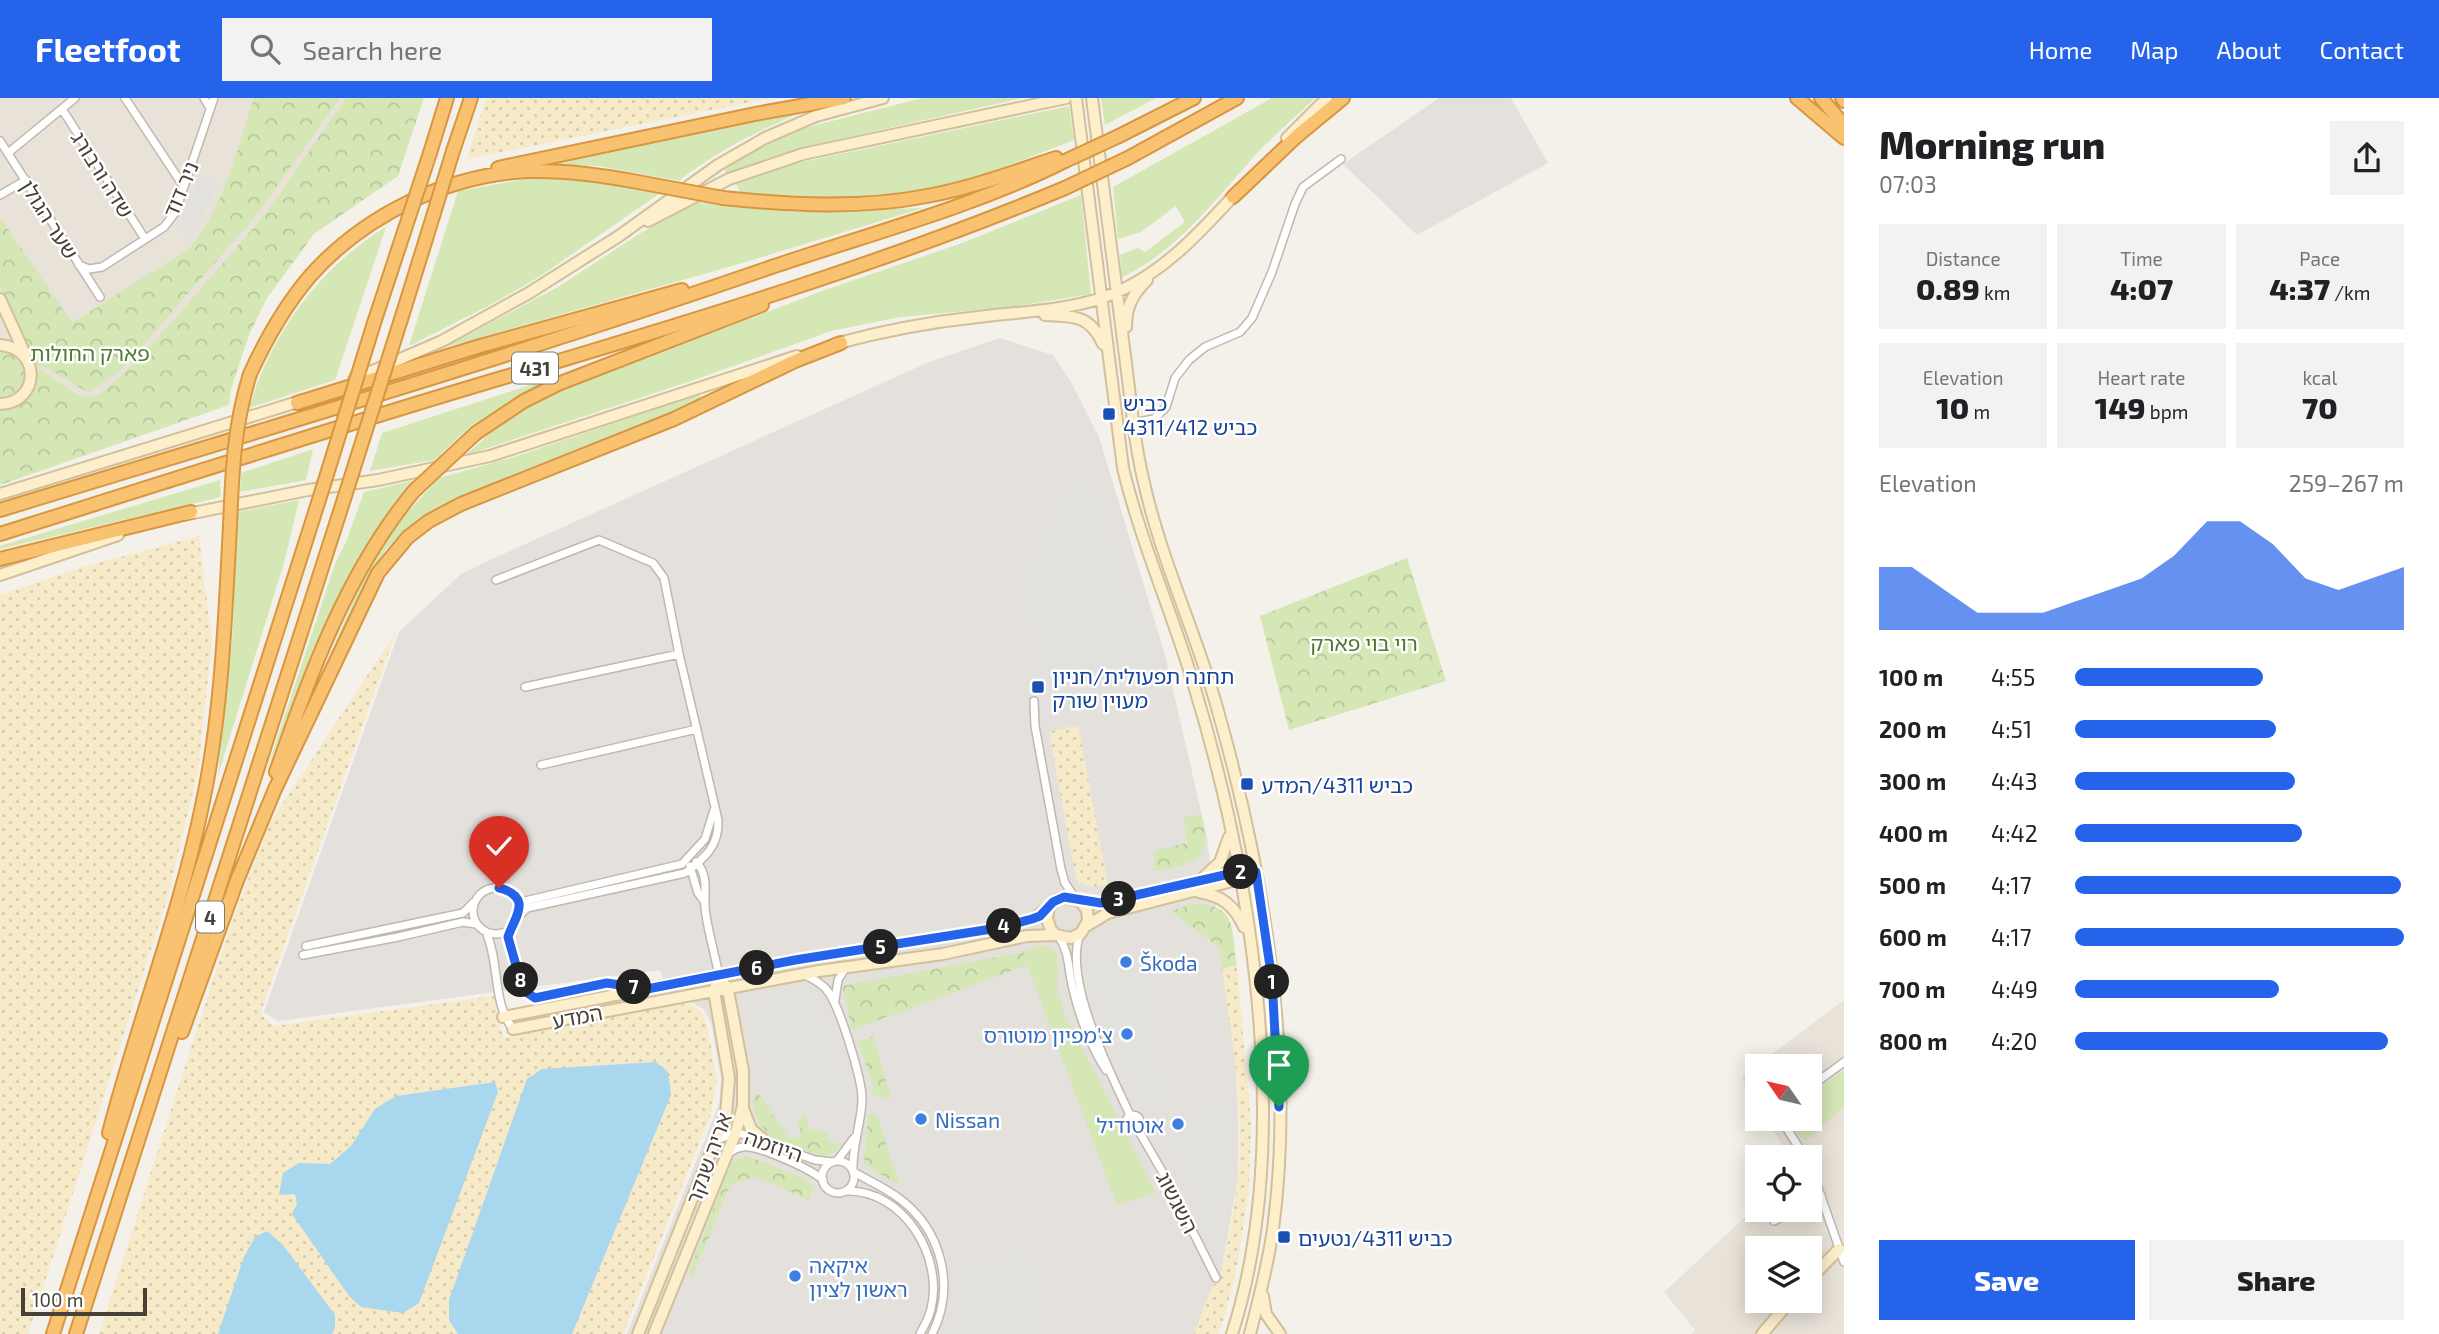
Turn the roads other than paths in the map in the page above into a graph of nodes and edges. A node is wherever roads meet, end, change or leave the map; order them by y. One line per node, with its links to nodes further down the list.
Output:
1 (75, 98): 19 (street)
2 (125, 98): 27 (street)
3 (204, 98): 18 (street)
4 (214, 98): 18 (street, ניר דוד)
5 (447, 98): 123 (highway, 4, bridge)
6 (471, 98): 113 (highway, 4, bridge)
7 (844, 98): 28 (highway)
8 (883, 98): 31 (main road)
9 (1066, 98): 31 (main road)
10 (1076, 98): 39 (main road)
11 (1091, 98): 37 (main road)
12 (1194, 98): 24 (highway, 431, bridge)
13 (1239, 98): 33 (highway, 431, bridge)
14 (1327, 98): 30 (main road)
15 (1343, 98): 30 (highway)
16 (1797, 98): 21 (highway)
17 (1821, 98): 20 (highway)
18 (210, 108): 27 (street, ניר דוד)
19 (62, 109): 23 (street); 32 (street, שדה ורבורג)
20 (1844, 125)
21 (1844, 138)
22 (0, 141): 23 (street, שער הגולן)
23 (8, 153): 26 (street, שער הגולן)
24 (1064, 158): 28 (highway, bridge); 36 (highway, 431)
25 (1341, 159): 49 (street)
26 (26, 180): 29 (street); 35 (street, שער הגולן)
27 (184, 187): 32 (street, ניר דוד)
28 (440, 188): 123 (highway, bridge)
29 (0, 195)
30 (1233, 197): 34 (main road)
31 (619, 236): 47 (main road)
32 (145, 239): 35 (street, ניר דוד)
33 (910, 248): 53 (highway, 431); 71 (highway, bridge)
34 (1165, 263): 37 (main road); 45 (main road)
35 (79, 265): 38 (street, שער הגולן)
36 (773, 267): 47 (highway); 51 (highway, 431)
37 (1116, 293): 39 (main road); 45 (main road)
38 (100, 298)
39 (1101, 298): 41 (main road); 44 (main road)
40 (0, 299): 46 (main road)
41 (1004, 314): 42 (main road); 44 (main road)
42 (841, 342): 52 (main road); 71 (highway)
43 (0, 345): 46 (main road)
44 (1109, 355): 63 (main road)
45 (1125, 355): 49 (main road)
46 (27, 360): 48 (main road)
47 (297, 403): 50 (main road)
48 (0, 404)
49 (1133, 423): 68 (main road)
50 (0, 494)
51 (0, 510)
52 (191, 512): 54 (highway); 55 (main road)
53 (0, 534)
54 (0, 559)
55 (0, 575)
56 (496, 580): 57 (street)
57 (679, 654): 58 (street); 60 (street)
58 (525, 687)
59 (1034, 701): 66 (street)
60 (697, 729): 61 (street); 62 (street)
61 (541, 765)
62 (715, 806): 64 (street); 65 (street)
63 (1229, 823): 69 (main road); 70 (main road)
64 (689, 858): 65 (street); 67 (street); 73 (street)
65 (698, 863): 67 (street); 75 (street)
66 (1061, 869): 74 (street); 77 (street)
67 (690, 870): 75 (street); 78 (street)
68 (1256, 872): 69 (main road); 119 (main road)
69 (1239, 876): 70 (main road); 72 (main road); 84 (main road)
70 (1201, 879): 74 (main road)
71 (236, 883): 113 (highway)
72 (1196, 892): 81 (main road); 84 (main road)
73 (515, 898): 76 (street); 78 (street)
74 (1078, 900): 77 (main road); 81 (main road)
75 (704, 901): 89 (street)
76 (474, 902): 79 (street); 85 (street)
77 (1053, 904): 83 (main road); 89 (main road, המדע)
78 (519, 916): 80 (street)
79 (476, 923): 82 (street); 86 (street)
80 (511, 929): 82 (street); 91 (street)
81 (1083, 930): 83 (main road); 102 (street)
82 (485, 931): 97 (street)
83 (1058, 936): 87 (main road, המדע); 102 (street)
84 (1250, 942): 121 (main road)
85 (306, 946)
86 (303, 955)
87 (846, 967): 88 (main road, המדע); 95 (street)
88 (804, 974): 90 (main road, המדע); 95 (street)
89 (719, 976): 91 (main road, המדע); 92 (main road, אריה שנקר); 93 (main road, אריה שנקר)
90 (745, 986): 92 (main road, המדע); 96 (main road)
91 (647, 989): 97 (main road, המדע)
92 (729, 989): 93 (main road, המדע); 96 (main road, אריה שנקר)
93 (714, 992): 94 (main road, המדע); 98 (main road, אריה שנקר)
94 (687, 996): 98 (main road); 99 (main road, המדע)
95 (835, 1001): 105 (street)
96 (733, 1016): 103 (main road, אריה שנקר)
97 (503, 1017): 99 (street)
98 (720, 1023): 106 (main road, אריה שנקר)
99 (513, 1029)
100 (1844, 1062): 101 (street)
101 (1822, 1078)
102 (1118, 1089): 118 (street, השגשוג)
103 (743, 1106): 104 (main road, אריה שנקר); 107 (main road)
104 (736, 1132): 106 (street, היוזמה); 107 (street, היוזמה); 108 (main road, אריה שנקר)
105 (857, 1135): 109 (street); 110 (street)
106 (717, 1140): 125 (main road, אריה שנקר)
107 (766, 1142): 109 (street, היוזמה)
108 (727, 1154): 111 (street, היוזמה); 126 (main road, אריה שנקר)
109 (834, 1161): 110 (street); 111 (street)
110 (854, 1171): 112 (street); 128 (street)
111 (822, 1180): 112 (street)
112 (847, 1191): 127 (street)
113 (122, 1192): 124 (highway, 4)
114 (1822, 1197): 115 (street)
115 (1842, 1247): 116 (street); 117 (main road)
116 (1844, 1262)
117 (1822, 1267)
118 (1216, 1278)
119 (1262, 1290): 122 (main road); 130 (main road)
120 (1780, 1313): 131 (main road)
121 (1233, 1329): 122 (main road)
122 (1250, 1332): 129 (main road)
123 (52, 1334)
124 (76, 1334)
125 (638, 1334)
126 (654, 1334)
127 (920, 1334)
128 (932, 1334)
129 (1274, 1334)
130 (1280, 1334)
131 (1762, 1334)

